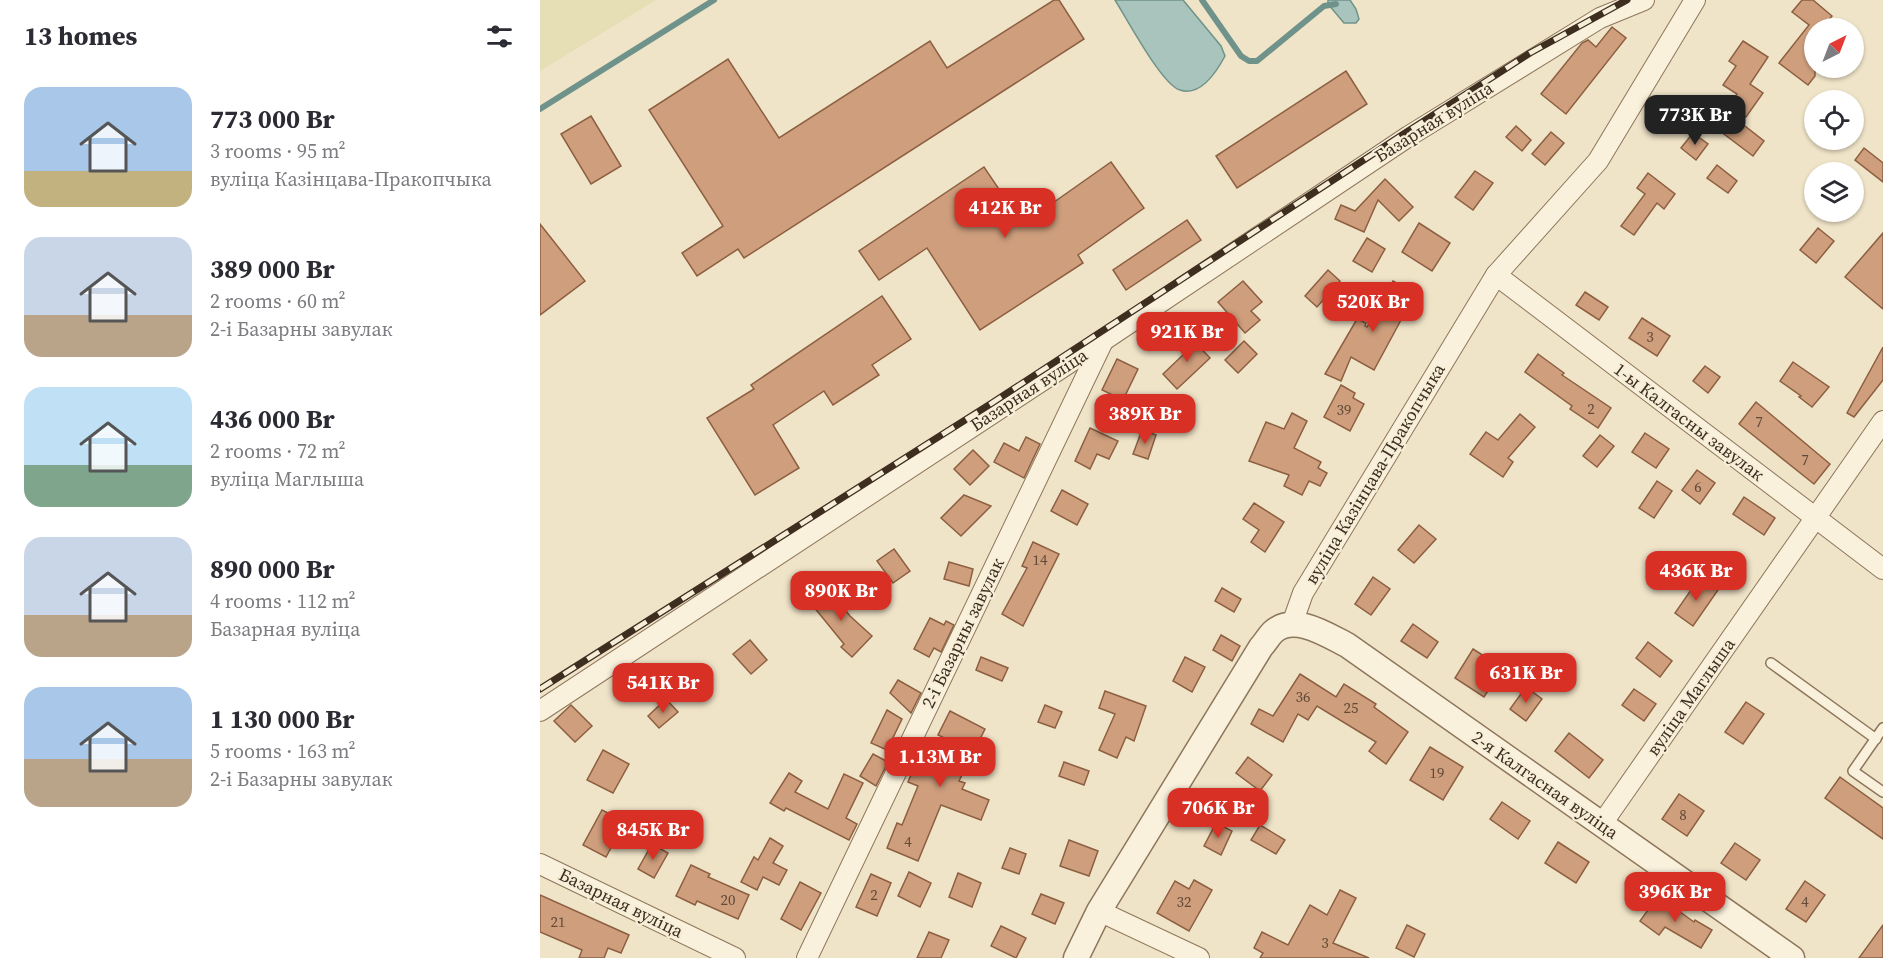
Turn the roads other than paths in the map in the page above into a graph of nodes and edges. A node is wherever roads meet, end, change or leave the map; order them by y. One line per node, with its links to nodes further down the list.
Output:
1 (1644, 0): 4 (street, Базарная вуліца)
2 (1695, 0): 3 (street, вуліца Казінцава-Пракопчыка)
3 (1496, 275): 6 (street, 1-ы Калгасны завулак); 8 (street, вуліца Казінцава-Пракопчыка)
4 (1104, 340): 10 (street, Базарная вуліца); 18 (street, 2-і Базарны завулак)
5 (1883, 421): 6 (street, вуліца Маглыша)
6 (1815, 519): 7 (street, 1-ы Калгасны завулак); 14 (street, вуліца Маглыша)
7 (1883, 569)
8 (1292, 624): 14 (street, 2-я Калгасная вуліца); 16 (street)
9 (1771, 663): 12 (lane)
10 (540, 711)
11 (1883, 728): 12 (lane)
12 (1876, 739): 13 (lane)
13 (1883, 792)
14 (1601, 825): 21 (street, 2-я Калгасная вуліца)
15 (540, 864): 17 (street, Базарная вуліца)
16 (1099, 911): 19 (street); 20 (street)
17 (735, 958)
18 (807, 958)
19 (1076, 958)
20 (1198, 958)
21 (1792, 958)

